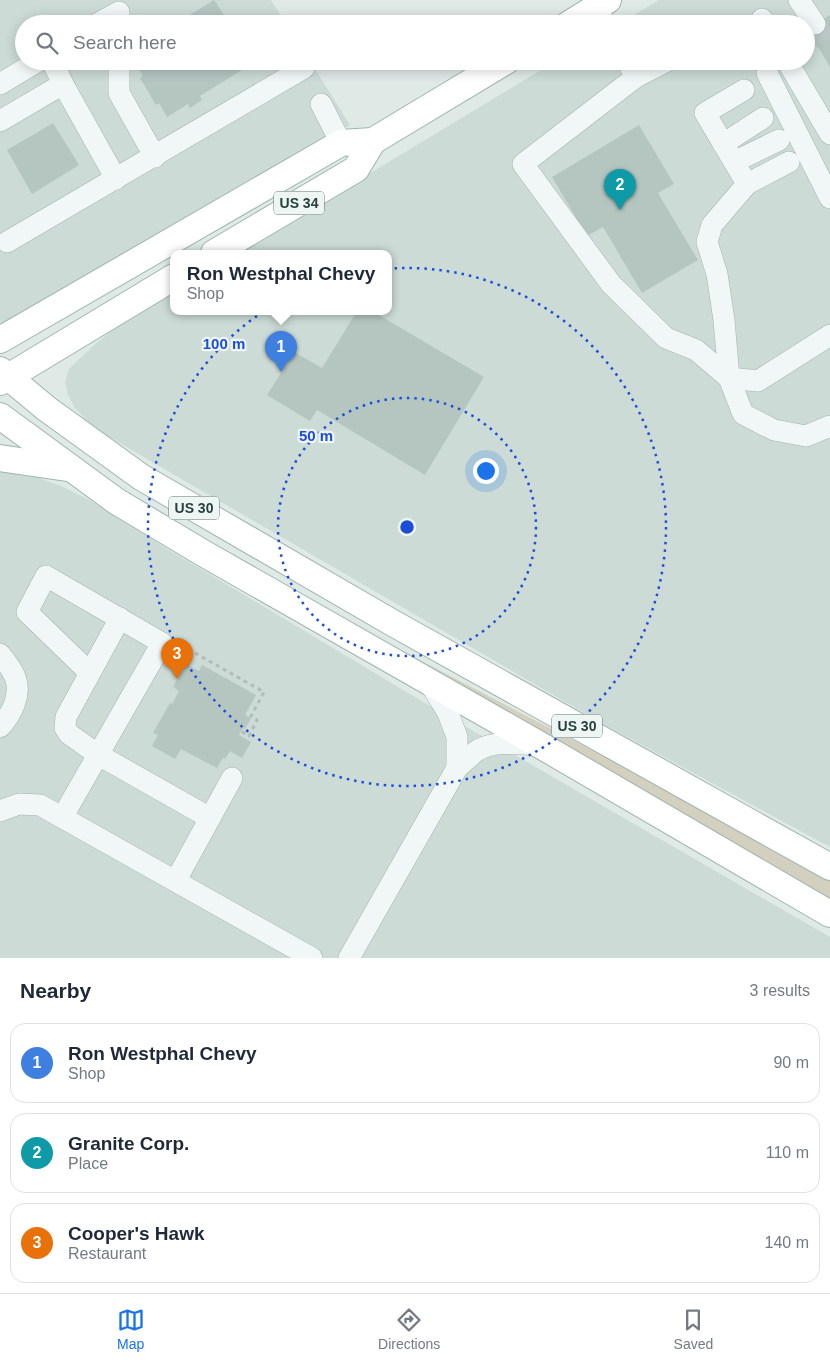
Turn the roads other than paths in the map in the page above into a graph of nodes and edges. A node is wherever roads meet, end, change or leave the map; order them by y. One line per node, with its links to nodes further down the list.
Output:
1 (799, 0): 4 (lane)
2 (603, 10): 3 (main road)
3 (590, 15)
4 (809, 15)
5 (23, 70): 13 (lane)
6 (56, 70): 14 (lane)
7 (119, 70): 22 (lane)
8 (301, 70): 22 (lane)
9 (491, 70): 19 (main road, US 34)
10 (630, 70): 33 (lane)
11 (792, 70): 17 (lane)
12 (767, 73): 26 (lane)
13 (0, 84)
14 (63, 84): 16 (lane); 24 (lane)
15 (321, 104): 20 (lane)
16 (0, 121)
17 (830, 134)
18 (779, 140): 21 (lane)
19 (373, 141): 20 (main road, US 34); 28 (main road, US 34)
20 (341, 142): 31 (main road, US 34)
21 (729, 153): 21 (lane); 25 (lane)
22 (154, 156): 24 (lane)
23 (789, 162): 25 (lane)
24 (116, 178): 27 (lane)
25 (747, 184): 33 (lane)
26 (830, 198)
27 (2, 239)
28 (219, 250)
29 (170, 279): 32 (main road)
30 (830, 335): 33 (lane)
31 (0, 340)
32 (3, 376): 50 (main road, US 30)
33 (728, 378): 35 (lane)
34 (0, 416): 37 (main road, US 30)
35 (830, 426)
36 (0, 458): 37 (main road)
37 (70, 468): 41 (main road, US 30)
38 (120, 618): 40 (lane); 40 (lane); 44 (lane)
39 (0, 654): 42 (lane)
40 (89, 672): 44 (lane)
41 (429, 682): 43 (main road, US 30); 45 (lane)
42 (0, 727)
43 (540, 746): 45 (lane); 52 (main road, US 30)
44 (97, 754): 48 (lane); 49 (lane)
45 (457, 768): 54 (lane)
46 (232, 778): 49 (lane)
47 (2, 804): 48 (lane)
48 (63, 816): 51 (lane)
49 (210, 818): 51 (lane)
50 (830, 867)
51 (176, 880): 53 (lane)
52 (830, 914)
53 (312, 958)
54 (349, 958)

